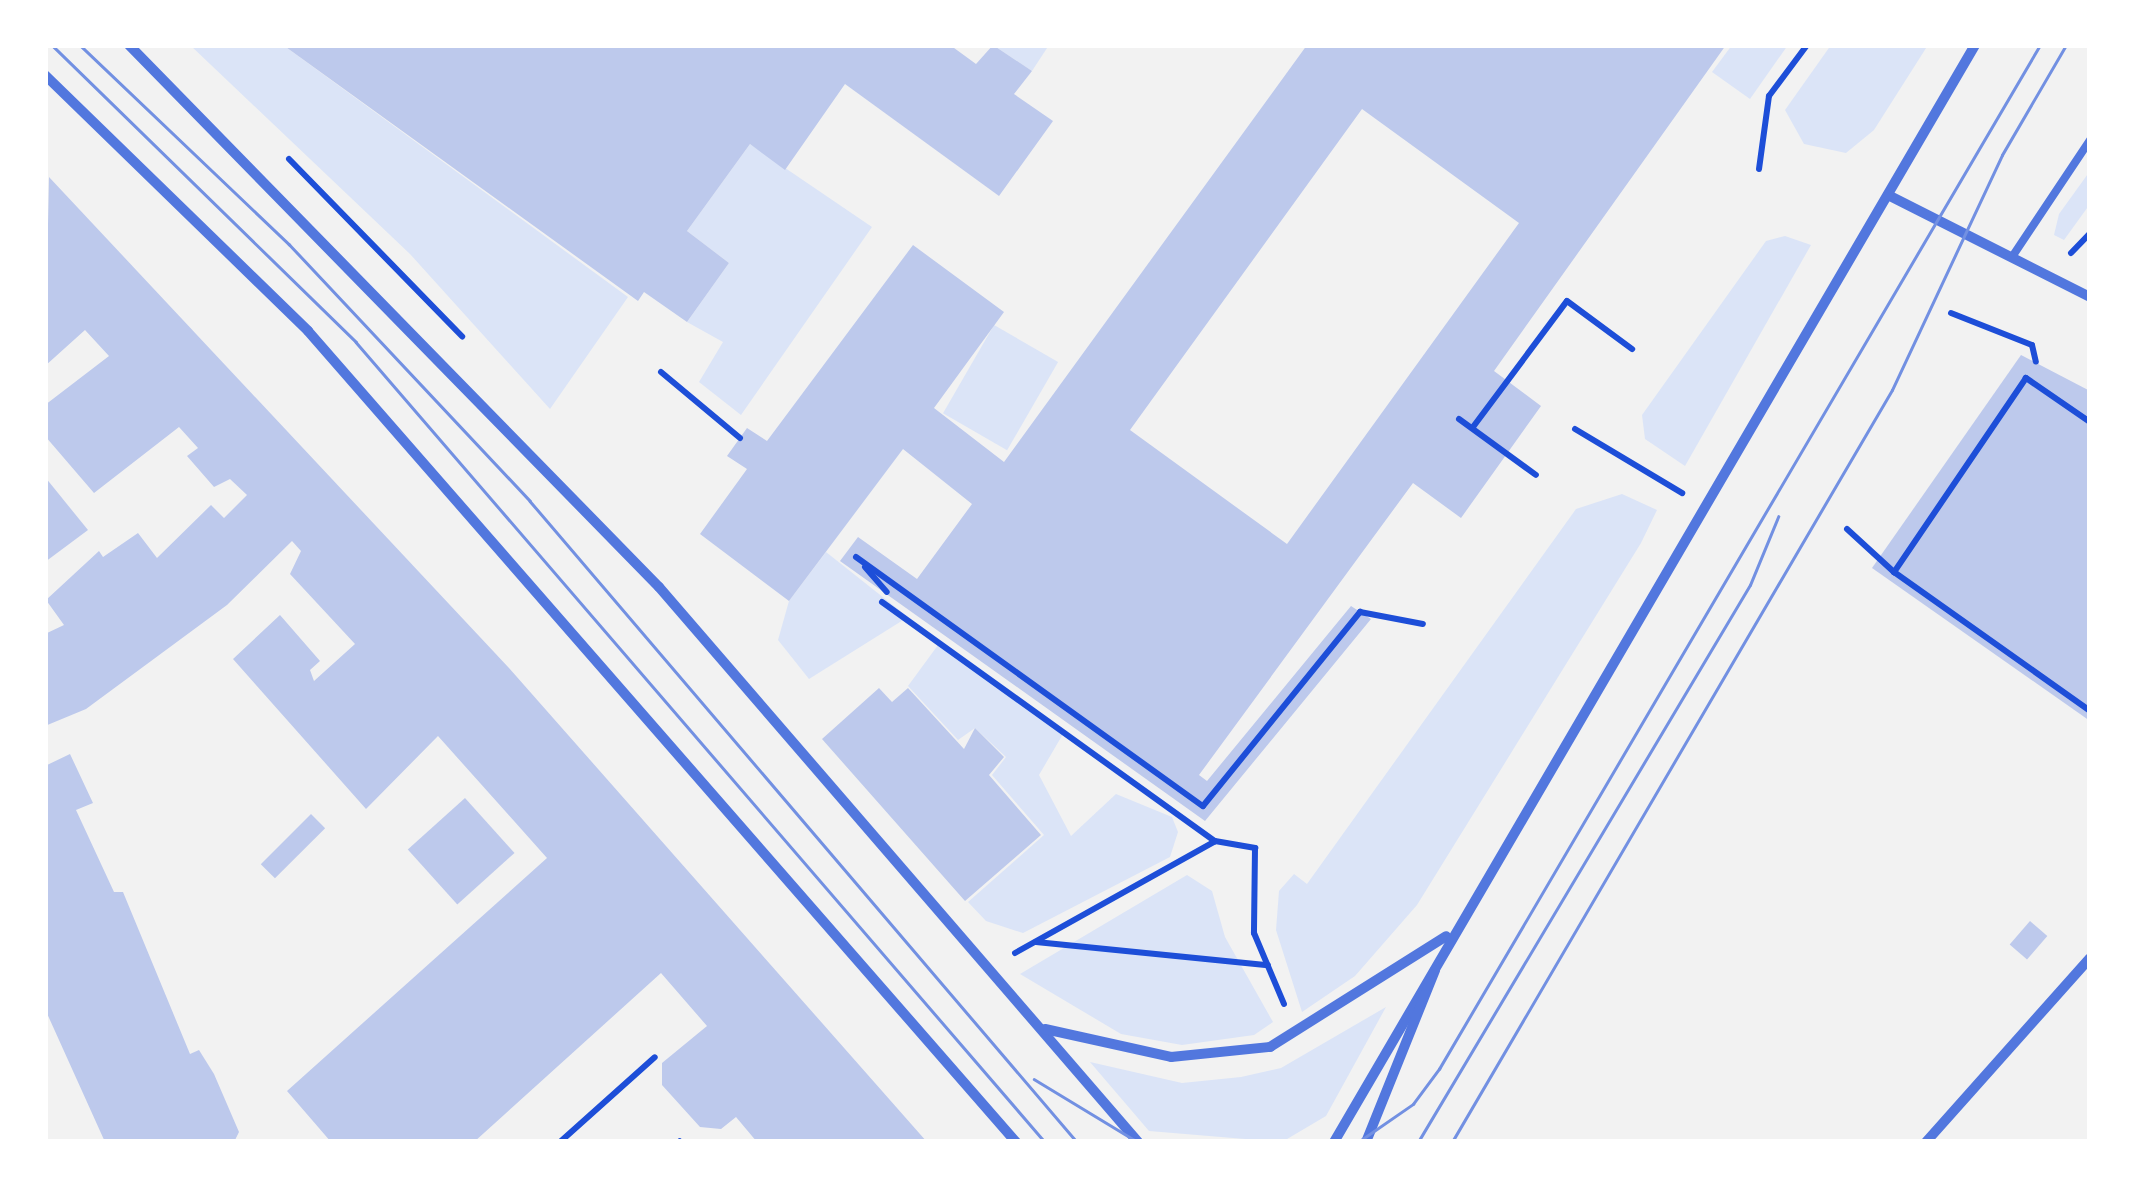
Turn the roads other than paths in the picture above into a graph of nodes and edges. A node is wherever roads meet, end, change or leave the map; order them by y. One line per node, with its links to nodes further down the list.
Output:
1 (129, 45): 10 (street)
2 (1976, 45): 5 (street)
3 (45, 75): 11 (street)
4 (2090, 140): 6 (lane)
5 (1888, 195): 6 (street); 8 (street)
6 (2012, 258): 7 (street)
7 (2090, 297)
8 (1451, 932): 10 (street); 13 (street); 14 (street)
9 (2090, 958): 15 (street)
10 (1043, 1028): 12 (street)
11 (1016, 1142)
12 (1138, 1142)
13 (1334, 1142)
14 (1366, 1142)
15 (1926, 1142)

